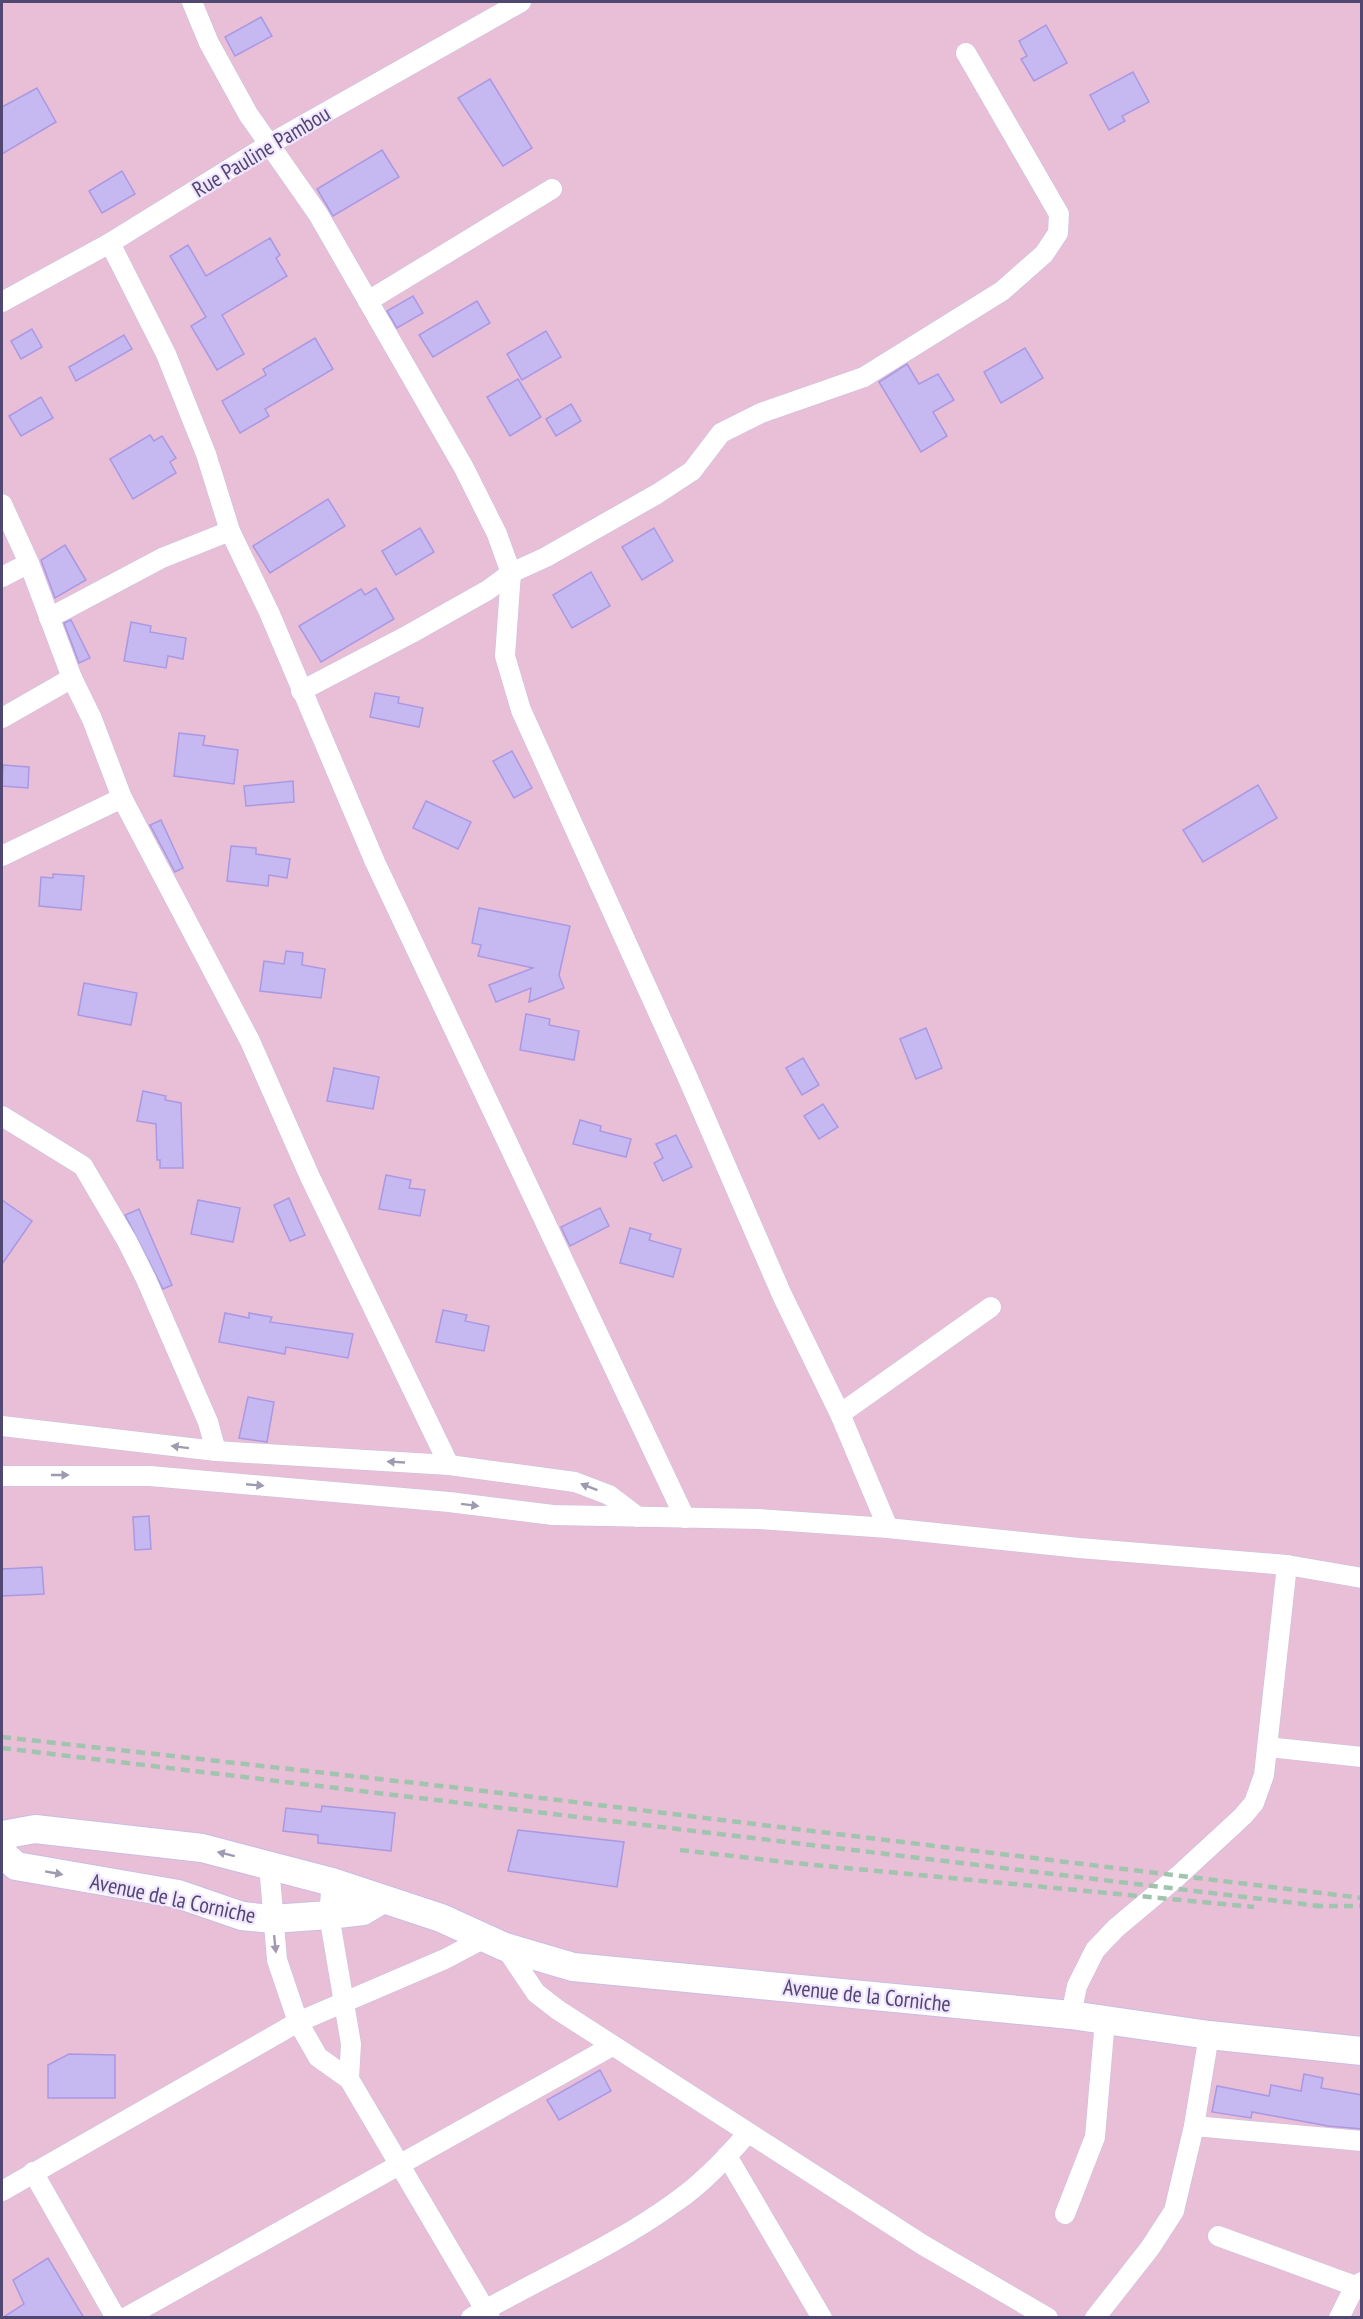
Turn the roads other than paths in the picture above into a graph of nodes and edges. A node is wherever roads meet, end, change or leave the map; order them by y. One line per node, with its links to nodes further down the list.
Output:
1 (192, 2): 4 (street)
2 (521, 2): 4 (street, Rue Pauline Pambou)
3 (966, 53): 12 (street)
4 (268, 145): 6 (street, Rue Pauline Pambou); 7 (street)
5 (552, 189): 7 (street)
6 (110, 243): 8 (street, Rue Pauline Pambou); 10 (street)
7 (368, 301): 12 (street)
8 (2, 302)
9 (2, 504): 11 (street)
10 (231, 531): 14 (street); 16 (street)
11 (29, 563): 13 (street); 14 (street)
12 (511, 573): 16 (street); 22 (street)
13 (2, 577)
14 (49, 618): 15 (street)
15 (72, 678): 17 (street); 18 (street)
16 (301, 691): 28 (street)
17 (2, 718)
18 (122, 798): 19 (street); 25 (street)
19 (2, 856)
20 (2, 1116): 24 (street)
21 (992, 1307): 22 (street)
22 (840, 1414): 29 (street)
23 (2, 1426): 24 (street, one-way to 23)
24 (216, 1451): 25 (street, one-way to 24)
25 (448, 1465): 27 (street, one-way to 25)
26 (2, 1476): 27 (street, one-way to 27)
27 (638, 1517): 28 (street)
28 (686, 1518): 29 (street)
29 (888, 1528): 30 (street)
30 (1287, 1565): 31 (street); 32 (street)
31 (1362, 1578)
32 (1268, 1747): 33 (street); 43 (street)
33 (1362, 1757)
34 (2, 1836): 36 (street, Avenue de la Corniche, one-way to 34)
35 (2, 1853): 40 (street, Avenue de la Corniche, one-way to 40)
36 (269, 1865): 37 (street, Avenue de la Corniche); 40 (street)
37 (332, 1882): 38 (street, Avenue de la Corniche); 39 (street)
38 (383, 1899): 39 (street, Avenue de la Corniche); 41 (street, Avenue de la Corniche)
39 (329, 1915): 40 (street, Avenue de la Corniche); 42 (street)
40 (272, 1918): 45 (street, one-way to 45)
41 (495, 1942): 42 (street); 43 (street, Avenue de la Corniche); 47 (street)
42 (344, 2002): 45 (street); 49 (street)
43 (1071, 2015): 44 (street, Avenue de la Corniche)
44 (1105, 2020): 46 (street, Avenue de la Corniche); 57 (street)
45 (298, 2022): 49 (street); 55 (street)
46 (1209, 2035): 48 (street, Avenue de la Corniche); 50 (street)
47 (612, 2046): 51 (street); 54 (street)
48 (1362, 2051)
49 (349, 2079): 54 (street)
50 (1194, 2126): 52 (street); 65 (street)
51 (747, 2134): 53 (street); 64 (street)
52 (1362, 2140)
53 (727, 2156): 60 (street); 61 (street)
54 (398, 2163): 60 (street); 63 (street)
55 (33, 2172): 56 (street); 62 (street)
56 (2, 2191)
57 (1065, 2214)
58 (1218, 2236): 59 (street)
59 (1358, 2284): 66 (street)
60 (482, 2315)
61 (817, 2316)
62 (116, 2318)
63 (124, 2318)
64 (1048, 2318)
65 (1095, 2318)
66 (1339, 2318)

